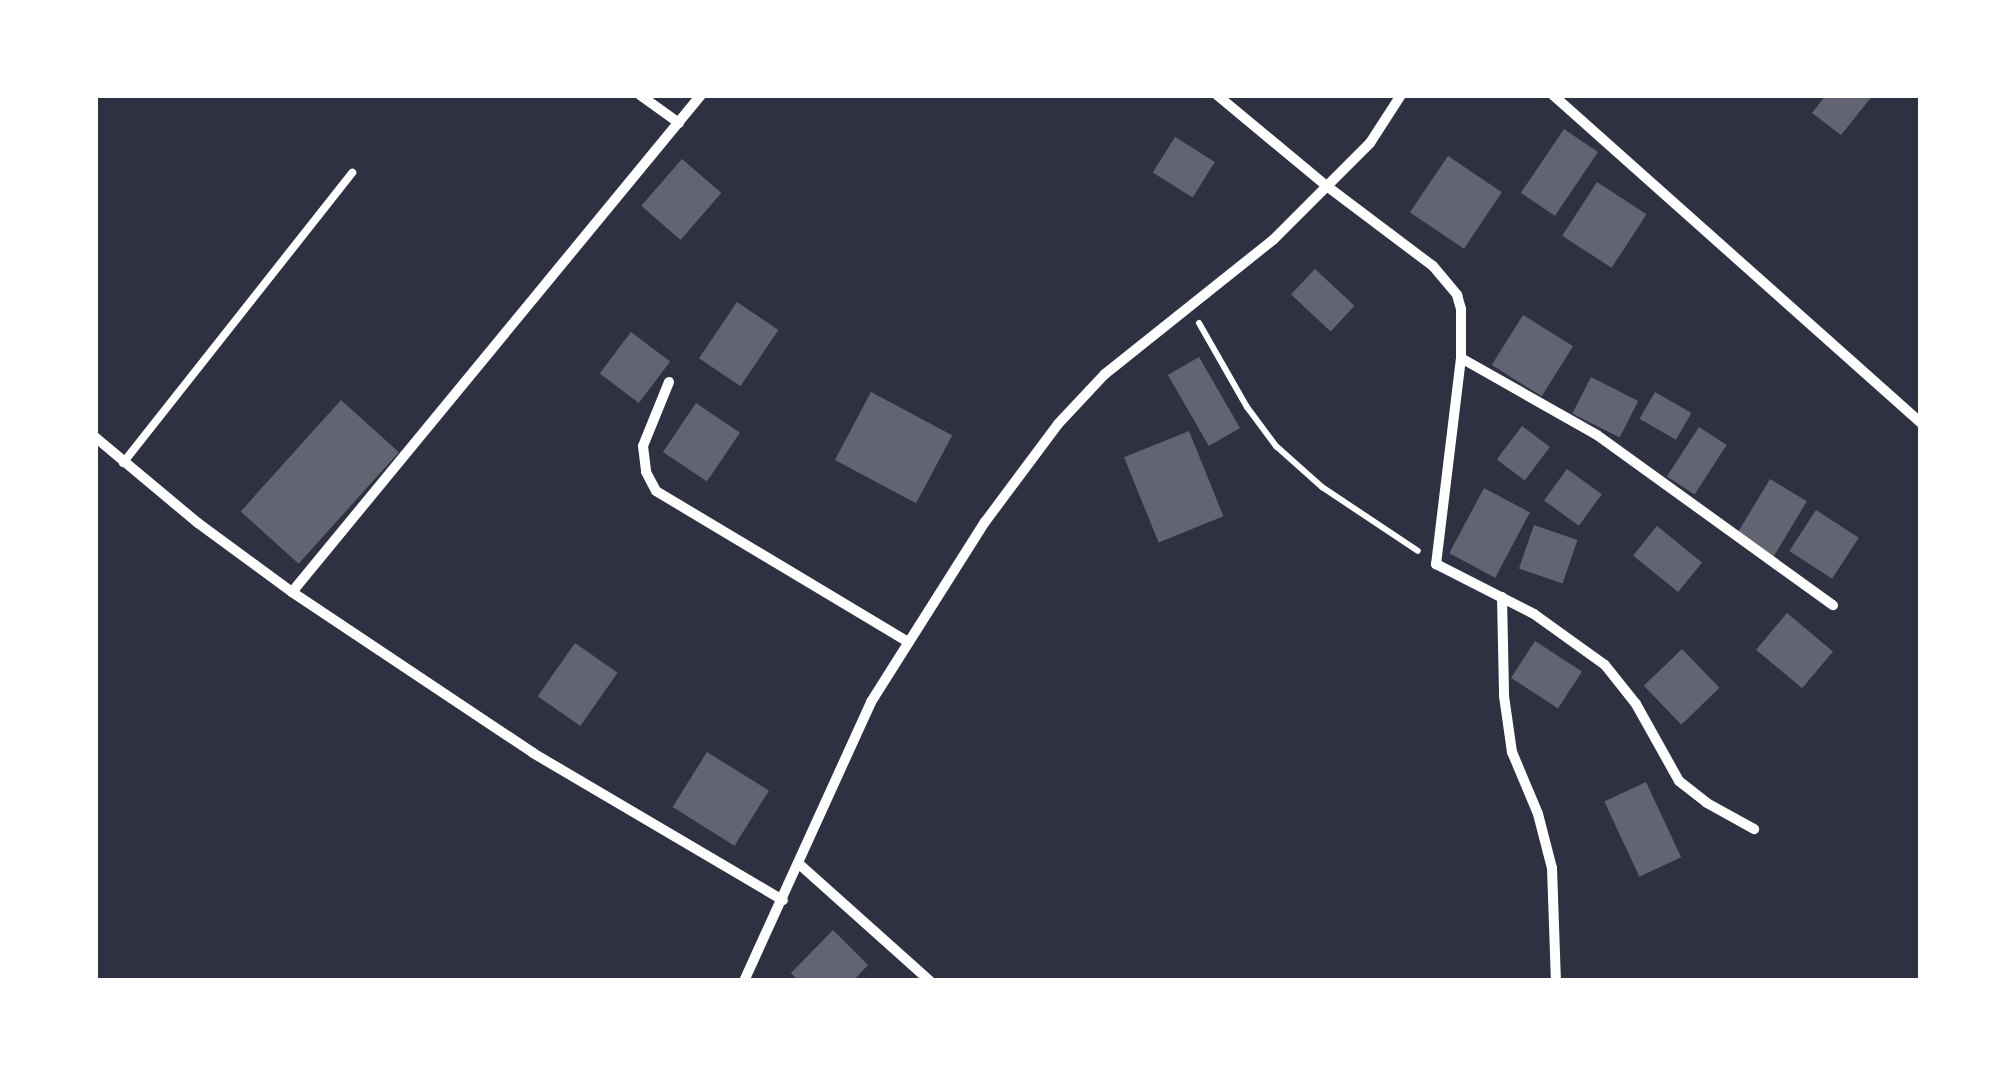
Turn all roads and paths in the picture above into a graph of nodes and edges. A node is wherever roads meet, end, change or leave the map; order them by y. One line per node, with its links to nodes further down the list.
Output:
1 (640, 95): 6 (street)
2 (701, 95): 6 (street)
3 (1217, 95): 8 (street)
4 (1401, 95): 8 (street)
5 (1553, 95): 12 (street)
6 (679, 123): 16 (street)
7 (352, 173): 14 (lane)
8 (1328, 187): 9 (street); 10 (street)
9 (1188, 305): 15 (path); 19 (street)
10 (1461, 358): 15 (street); 18 (street)
11 (669, 382): 19 (street)
12 (1921, 423)
13 (95, 437): 14 (street)
14 (123, 462): 16 (street)
15 (1436, 564): 17 (street)
16 (292, 592): 22 (street)
17 (1502, 596): 20 (street); 25 (street)
18 (1833, 604)
19 (907, 642): 21 (street)
20 (1754, 829)
21 (798, 863): 22 (street); 24 (street)
22 (783, 900): 23 (street)
23 (744, 981)
24 (930, 981)
25 (1556, 981)

